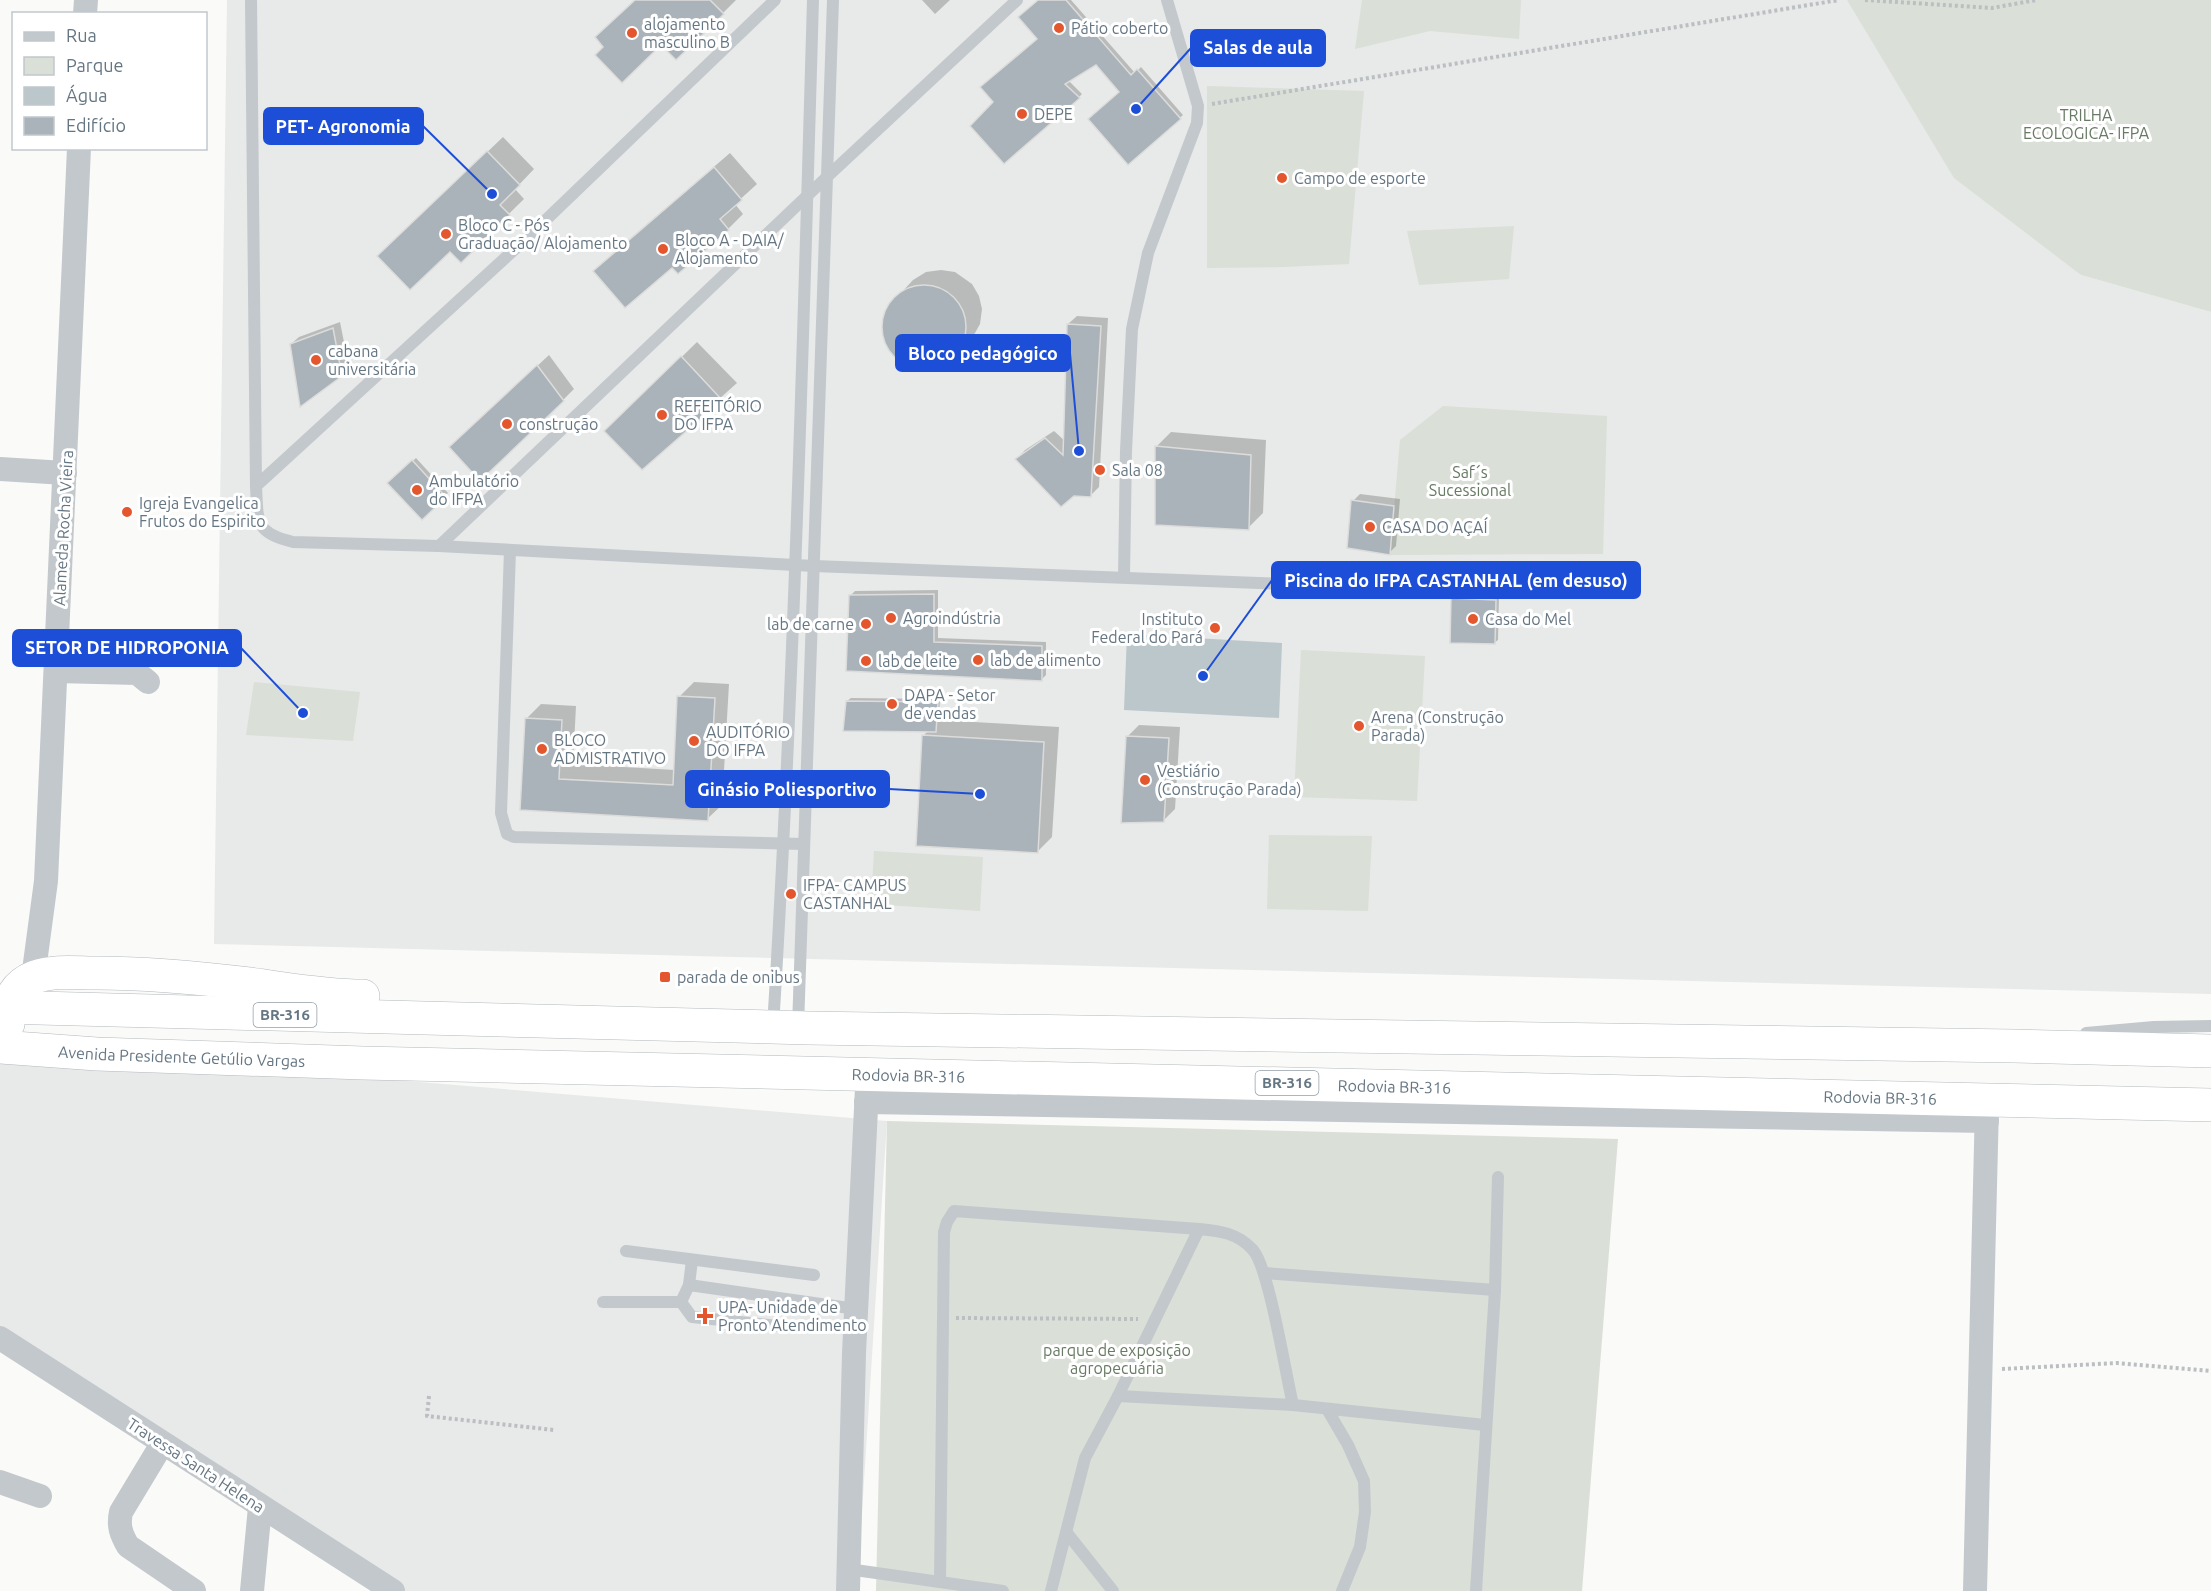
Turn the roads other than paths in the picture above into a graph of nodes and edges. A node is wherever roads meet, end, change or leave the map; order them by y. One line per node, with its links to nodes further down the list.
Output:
1 (251, 0): 12 (lane)
2 (775, 0): 12 (lane)
3 (813, 0): 9 (lane)
4 (833, 0): 8 (lane)
5 (1017, 0): 8 (lane)
6 (1167, 0): 17 (lane)
7 (79, 150): 11 (street, Alameda Rocha Vieira)
8 (829, 175): 9 (lane); 16 (lane)
9 (808, 197): 13 (lane); 15 (lane)
10 (0, 469): 11 (street)
11 (65, 473): 19 (street, Alameda Rocha Vieira)
12 (256, 486): 13 (lane)
13 (439, 546): 14 (lane)
14 (510, 550): 15 (lane); 21 (lane)
15 (796, 564): 16 (lane); 21 (lane)
16 (814, 566): 17 (lane); 22 (lane)
17 (1124, 577): 18 (lane)
18 (1499, 592)
19 (56, 671): 20 (street); 23 (street, Alameda Rocha Vieira)
20 (148, 682)
21 (784, 844): 22 (lane); 27 (lane)
22 (804, 844): 27 (lane)
23 (33, 978): 24 (highway); 25 (highway)
24 (4, 1007): 25 (highway, BR-316); 29 (highway)
25 (562, 1022): 27 (highway, BR-316)
26 (2211, 1026): 28 (lane)
27 (785, 1027): 28 (highway, BR-316)
28 (2014, 1046): 30 (highway, BR-316)
29 (10, 1048): 31 (highway, Avenida Presidente Getúlio Vargas / BR-316)
30 (2211, 1051)
31 (363, 1063): 32 (highway, Rodovia BR-316 / BR-316)
32 (867, 1088): 34 (highway, Rodovia BR-316 / BR-316); 45 (street)
33 (2211, 1105): 34 (highway, Rodovia BR-316 / BR-316)
34 (1987, 1110): 67 (street)
35 (1498, 1177): 42 (lane)
36 (1199, 1228): 39 (lane); 48 (lane); 58 (lane)
37 (626, 1251): 38 (lane)
38 (692, 1260): 40 (lane); 41 (lane)
39 (1264, 1273): 42 (lane); 49 (lane)
40 (813, 1275)
41 (689, 1285): 44 (lane); 45 (lane)
42 (1495, 1290): 51 (lane)
43 (603, 1302): 44 (lane)
44 (681, 1302): 46 (lane)
45 (856, 1309): 57 (street)
46 (788, 1327)
47 (0, 1338): 52 (street, Travessa Santa Helena)
48 (1118, 1396): 49 (lane); 56 (lane)
49 (1293, 1405): 50 (lane)
50 (1327, 1409): 51 (lane); 65 (lane)
51 (1485, 1425): 66 (lane)
52 (162, 1444): 55 (street, Travessa Santa Helena); 59 (street)
53 (0, 1482): 54 (street)
54 (40, 1496)
55 (260, 1507): 60 (street); 61 (street, Travessa Santa Helena)
56 (1066, 1533): 63 (lane); 64 (lane)
57 (848, 1580): 58 (lane)
58 (940, 1582): 62 (lane)
59 (194, 1591)
60 (252, 1591)
61 (393, 1591)
62 (1003, 1591)
63 (1051, 1591)
64 (1113, 1591)
65 (1342, 1591)
66 (1476, 1591)
67 (1975, 1591)

